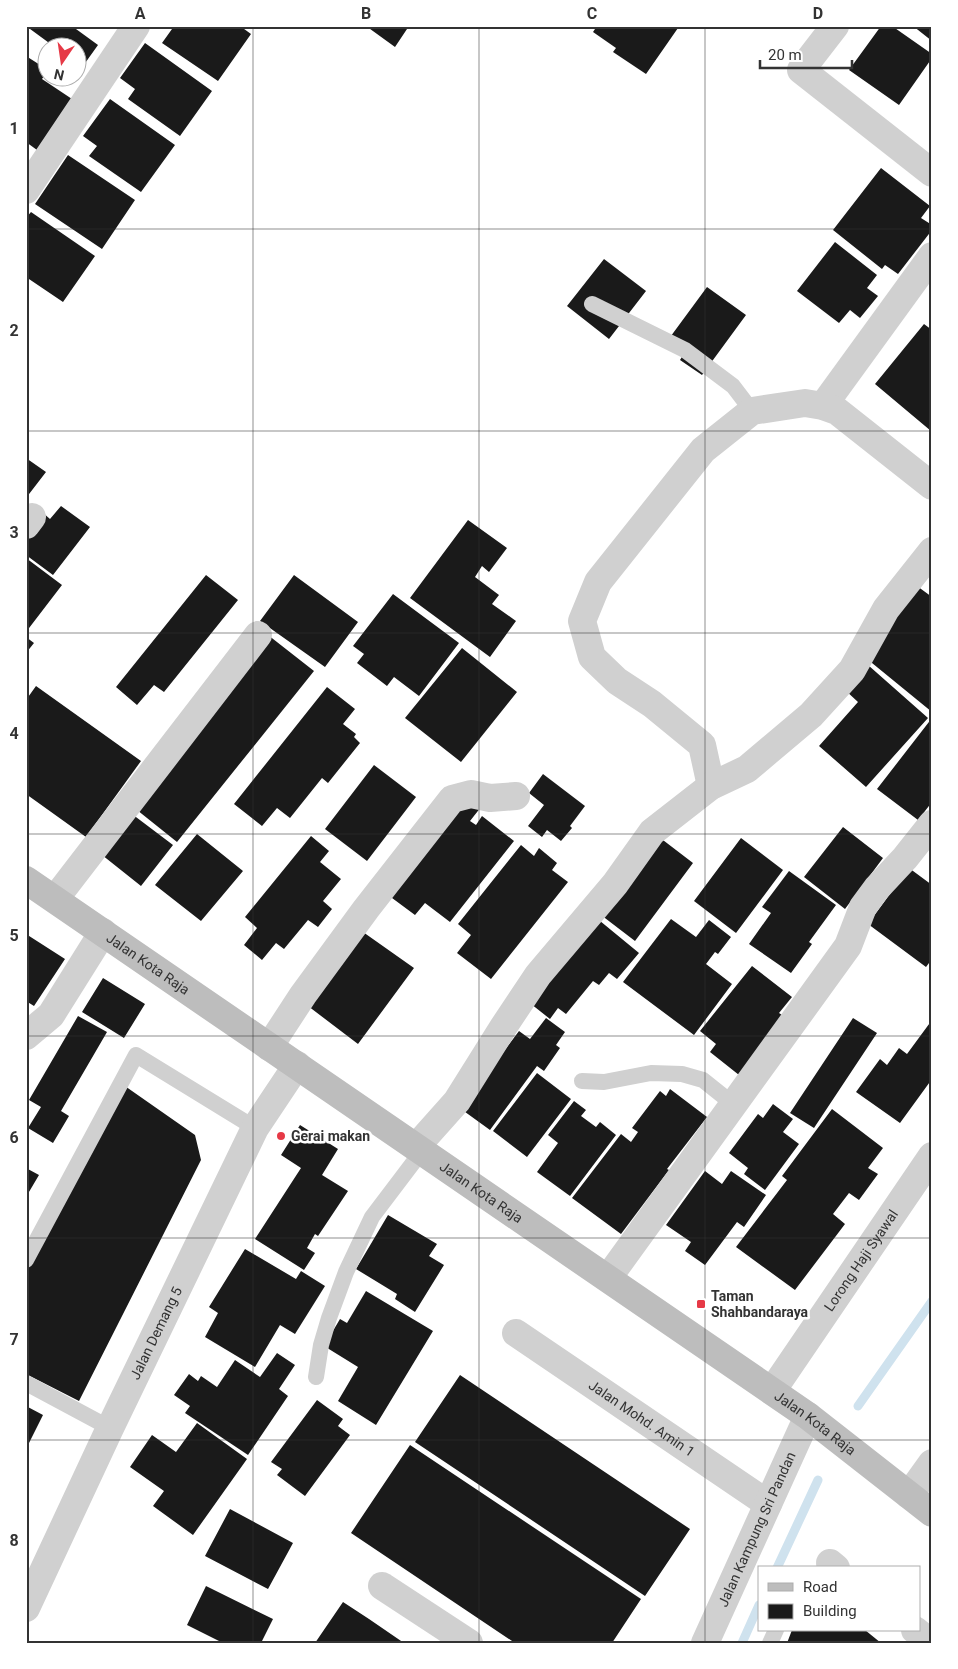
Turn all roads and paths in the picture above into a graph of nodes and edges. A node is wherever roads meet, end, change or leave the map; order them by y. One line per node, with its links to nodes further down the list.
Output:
1 (136, 26): 4 (street)
2 (835, 26): 3 (street)
3 (932, 173)
4 (31, 174)
5 (932, 256): 7 (street)
6 (592, 304): 8 (lane)
7 (823, 406): 8 (street); 9 (street)
8 (752, 411): 12 (street)
9 (932, 486)
10 (932, 552): 12 (street)
11 (258, 635): 16 (street)
12 (711, 786): 24 (street)
13 (516, 796): 19 (street)
14 (932, 824): 22 (street)
15 (26, 880): 16 (main road, Jalan Kota Raja)
16 (55, 899): 17 (main road, Jalan Kota Raja)
17 (103, 932): 18 (street); 19 (main road, Jalan Kota Raja)
18 (26, 1036)
19 (269, 1047): 20 (main road, Jalan Kota Raja)
20 (297, 1065): 23 (street, Jalan Demang 5); 24 (main road, Jalan Kota Raja)
21 (582, 1080): 22 (lane)
22 (733, 1104): 27 (street)
23 (255, 1128): 26 (lane); 33 (street, Jalan Demang 5)
24 (419, 1149): 27 (main road, Jalan Kota Raja); 29 (lane)
25 (932, 1156): 31 (street, Lorong Haji Syawal)
26 (26, 1260)
27 (608, 1278): 31 (main road, Jalan Kota Raja)
28 (516, 1333): 36 (street, Jalan Mohd. Amin 1)
29 (316, 1377)
30 (26, 1382): 33 (lane)
31 (772, 1391): 32 (main road, Jalan Kota Raja)
32 (808, 1416): 35 (main road, Jalan Kota Raja); 36 (street, Jalan Kampung Sri Pandan)
33 (110, 1428): 39 (street, Jalan Demang 5)
34 (932, 1463): 35 (street)
35 (910, 1495): 37 (main road, Jalan Kota Raja)
36 (768, 1504): 42 (street, Jalan Kampung Sri Pandan)
37 (932, 1513)
38 (382, 1586): 41 (street)
39 (26, 1608)
40 (917, 1632): 43 (street)
41 (469, 1643)
42 (705, 1643)
43 (931, 1643)

